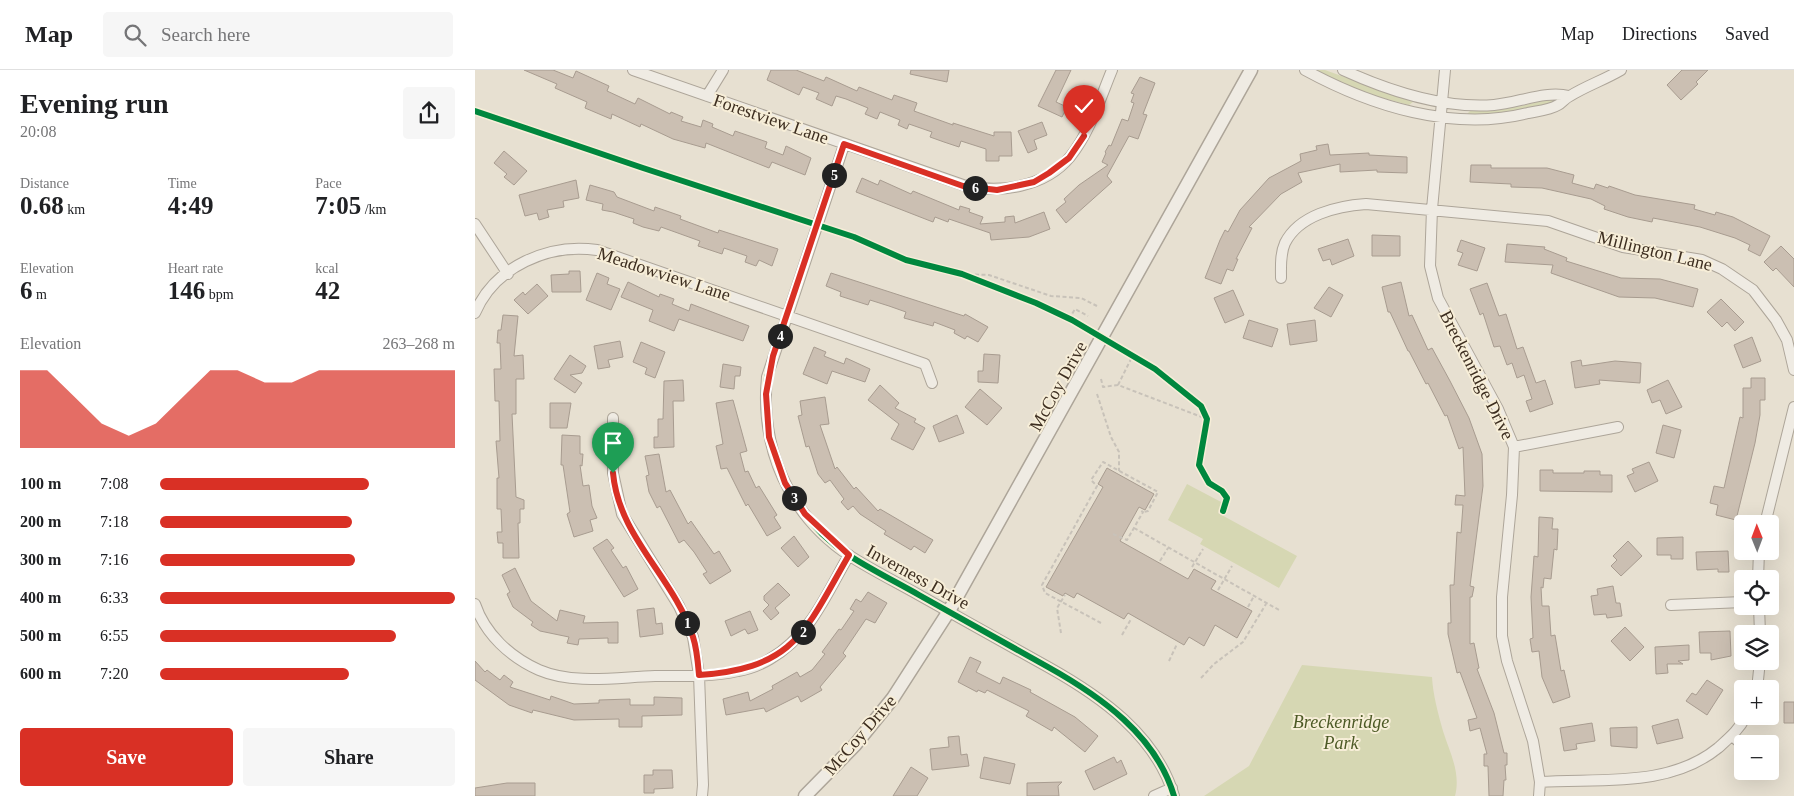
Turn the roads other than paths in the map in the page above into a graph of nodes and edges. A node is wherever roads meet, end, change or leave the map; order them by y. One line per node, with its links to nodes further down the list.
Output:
1 (633, 70): 9 (street, Forestview Lane)
2 (723, 70): 9 (street)
3 (1112, 70): 13 (street, Forestview Lane)
4 (1251, 70): 31 (street, McCoy Drive)
5 (1305, 70): 12 (street)
6 (1343, 70): 11 (street)
7 (1445, 70): 11 (street, Breckenridge Drive)
8 (1621, 70): 10 (street)
9 (707, 96): 13 (street, Forestview Lane)
10 (1569, 96): 11 (street); 12 (street)
11 (1442, 102): 12 (street, Breckenridge Drive)
12 (1441, 116): 14 (street, Breckenridge Drive)
13 (844, 144): 19 (street, Inverness Drive)
14 (1432, 209): 17 (street, Millington Lane); 20 (street, Millington Lane); 25 (street, Breckenridge Drive)
15 (475, 224): 16 (street)
16 (508, 274): 18 (street, Meadowview Lane); 19 (street, Meadowview Lane)
17 (1281, 278)
18 (475, 313)
19 (787, 314): 21 (street, Meadowview Lane); 27 (street, Inverness Drive)
20 (1794, 370)
21 (932, 383)
22 (1794, 407): 26 (street)
23 (613, 418): 32 (street)
24 (1618, 427): 25 (street)
25 (1514, 447): 35 (street, Breckenridge Drive)
26 (1767, 515)
27 (849, 555): 31 (street, Inverness Drive); 32 (street)
28 (1734, 602): 30 (street)
29 (475, 604): 32 (street)
30 (1671, 605)
31 (949, 612): 36 (street, Inverness Drive); 38 (street, McCoy Drive)
32 (699, 675): 37 (street)
33 (1740, 725): 34 (street)
34 (1732, 736): 35 (street)
35 (1540, 782): 40 (street, Breckenridge Drive)
36 (1173, 792): 39 (street)
37 (702, 796)
38 (805, 796)
39 (1154, 796)
40 (1539, 796)

